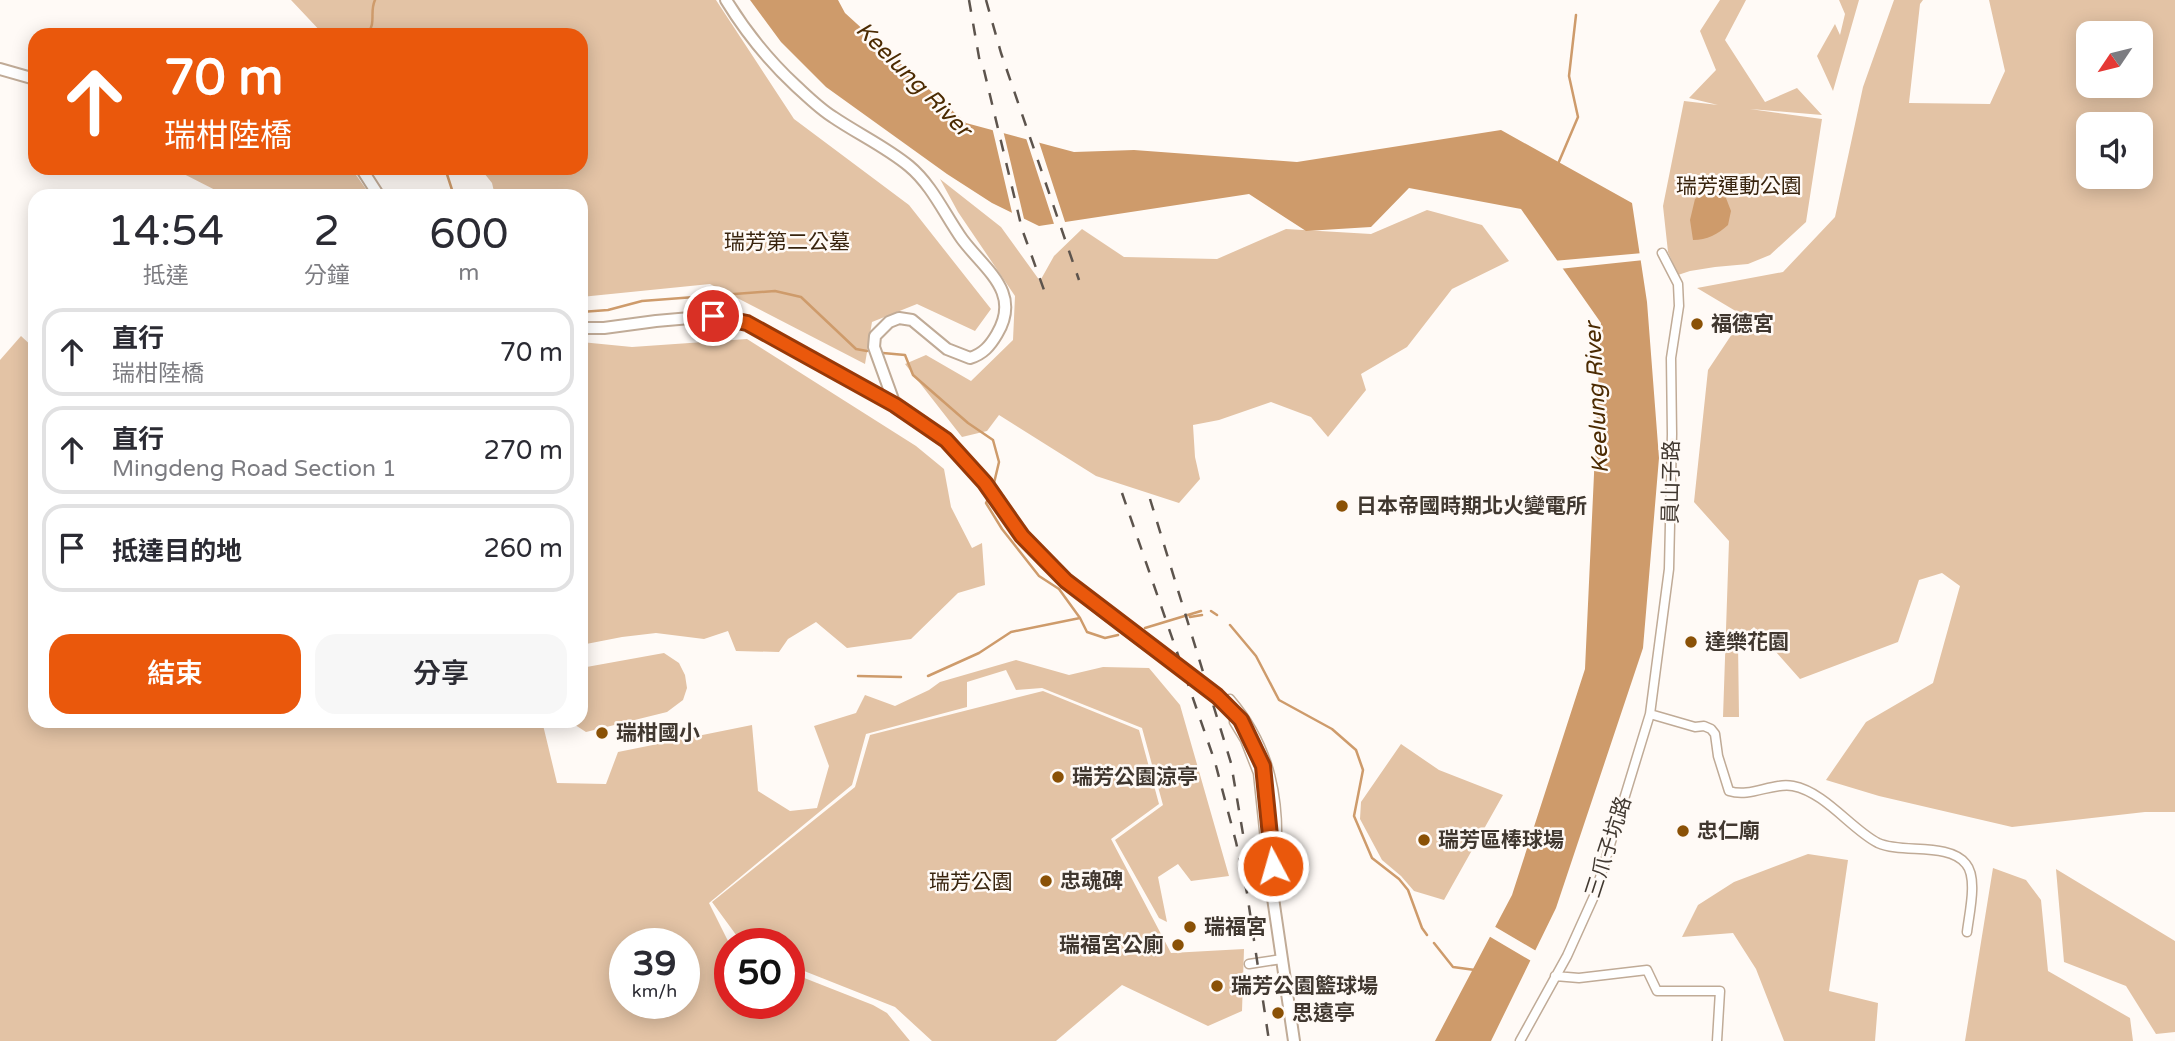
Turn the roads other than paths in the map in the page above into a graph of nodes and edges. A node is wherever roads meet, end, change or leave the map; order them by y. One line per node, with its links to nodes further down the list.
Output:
1 (726, 0): 6 (main road)
2 (0, 69): 3 (main road)
3 (28, 77)
4 (1662, 253): 9 (street, 員山子路)
5 (588, 328): 6 (main road)
6 (895, 405): 10 (main road, bridge)
7 (1153, 638): 8 (street)
8 (1147, 650)
9 (1650, 714): 11 (street); 14 (street, 三爪子坑路)
10 (1273, 898): 10 (street); 12 (main road)
11 (1967, 932)
12 (1282, 959): 13 (street); 15 (main road)
13 (1249, 964)
14 (1555, 976): 16 (street, 三爪子坑路); 17 (street)
15 (1294, 1041)
16 (1520, 1041)
17 (1717, 1041)

